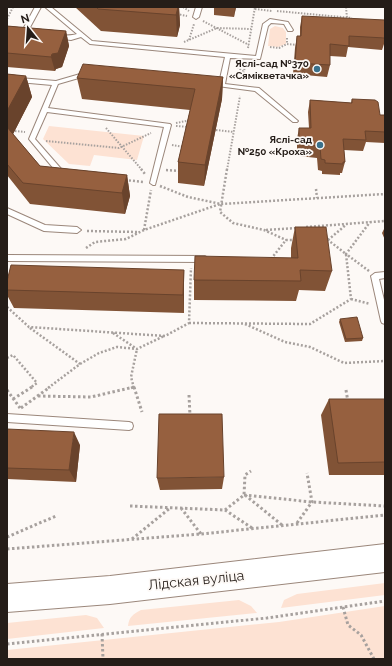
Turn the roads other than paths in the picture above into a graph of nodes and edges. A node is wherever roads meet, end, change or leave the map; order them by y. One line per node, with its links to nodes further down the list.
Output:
1 (38, 7): 6 (lane)
2 (48, 7): 7 (lane)
3 (199, 7): 4 (lane)
4 (196, 17)
5 (289, 31): 9 (lane)
6 (32, 34)
7 (80, 35): 8 (lane); 9 (lane)
8 (47, 36)
9 (228, 56): 14 (lane)
10 (93, 72): 12 (lane)
11 (7, 79): 12 (lane)
12 (56, 83): 15 (lane)
13 (203, 83): 14 (lane)
14 (222, 85): 16 (lane)
15 (45, 110): 17 (lane); 18 (lane)
16 (295, 121)
17 (74, 175)
18 (153, 183)
19 (7, 211): 20 (lane)
20 (77, 230)
21 (7, 258): 22 (lane)
22 (213, 260)
23 (385, 275): 24 (lane)
24 (385, 321)
25 (7, 418): 26 (lane)
26 (129, 426)
27 (385, 558): 28 (main road, Лідская вуліца)
28 (7, 598)

